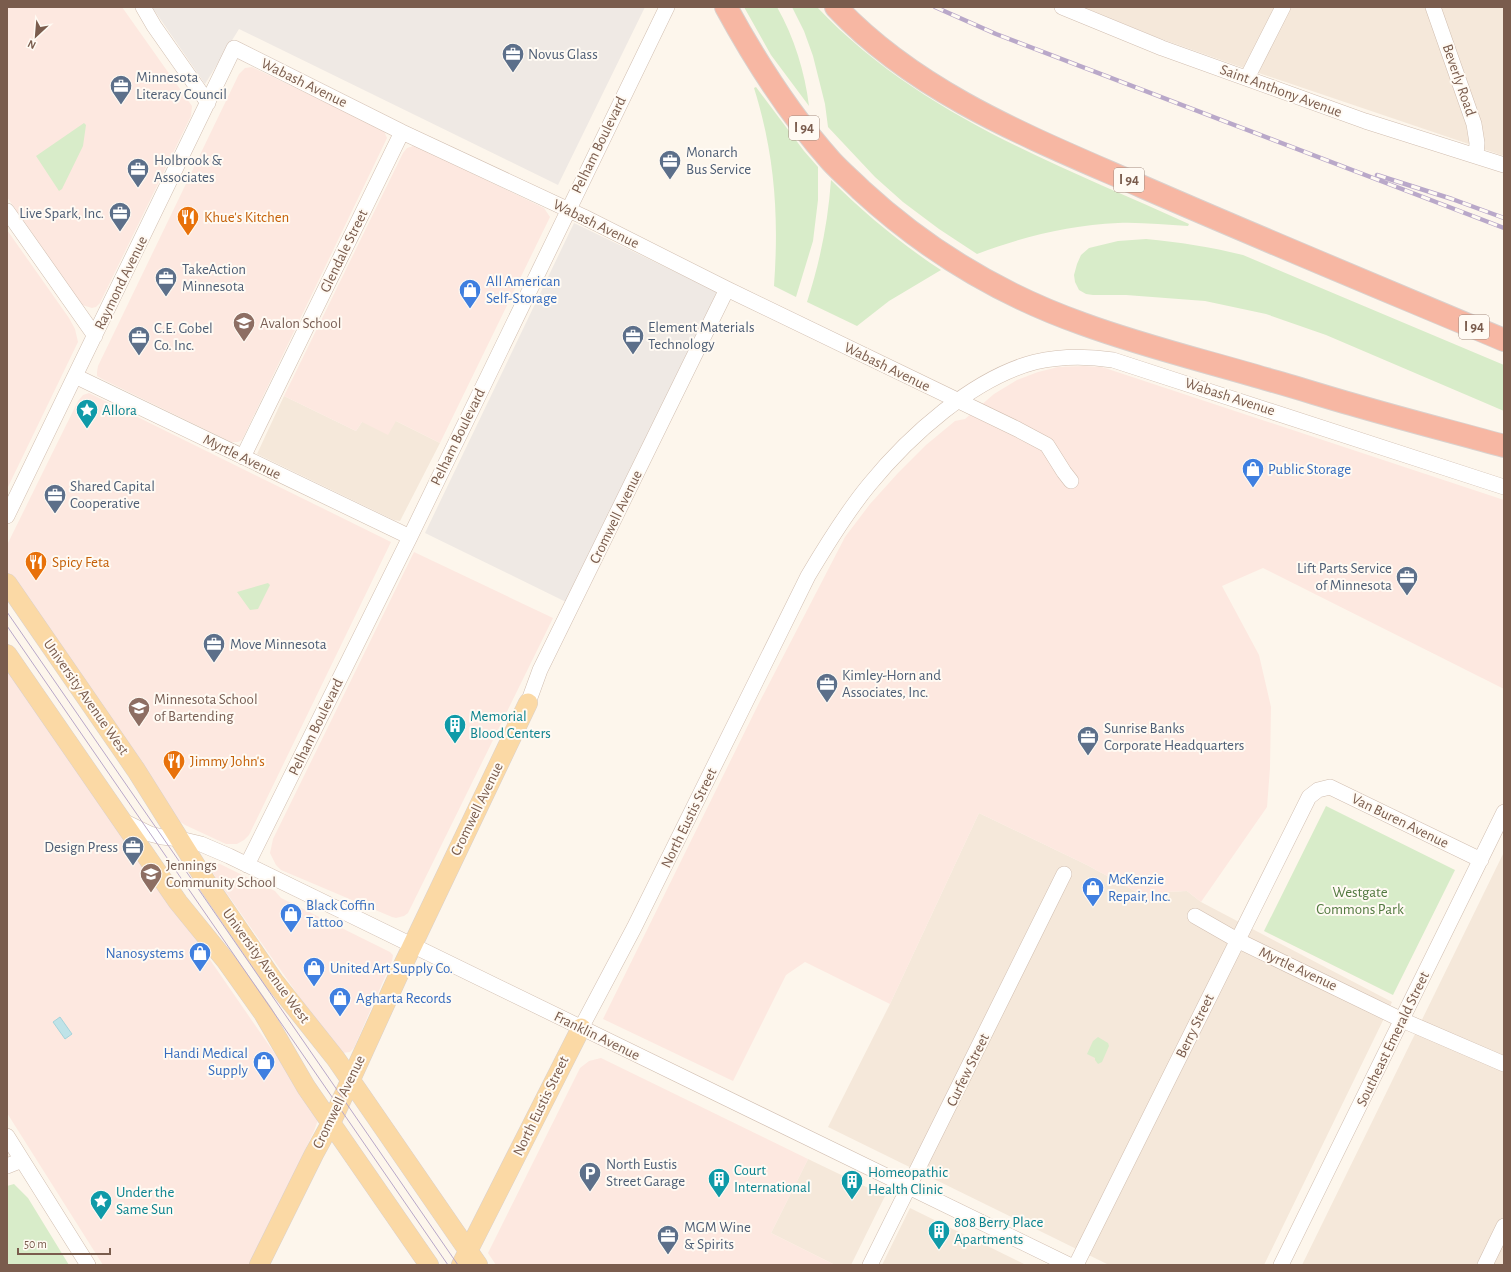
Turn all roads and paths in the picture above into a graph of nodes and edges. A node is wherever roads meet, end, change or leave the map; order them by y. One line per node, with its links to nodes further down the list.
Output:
1 (143, 7): 10 (street)
2 (667, 7): 15 (street, Pelham Boulevard)
3 (726, 7): 21 (highway, I 94)
4 (836, 7): 18 (highway, I 94)
5 (1283, 7): 9 (street)
6 (1434, 7): 12 (street, Beverly Road)
7 (1071, 9): 9 (street, Saint Anthony Avenue)
8 (234, 48): 10 (street, Raymond Avenue); 11 (street, Wabash Avenue)
9 (1247, 78): 12 (street, Saint Anthony Avenue)
10 (208, 103): 17 (street, Raymond Avenue)
11 (402, 132): 15 (street, Wabash Avenue); 22 (street, Glendale Street)
12 (1476, 156): 13 (street, Saint Anthony Avenue)
13 (1504, 165)
14 (7, 210): 17 (street)
15 (568, 210): 16 (street, Wabash Avenue); 26 (street, Pelham Boulevard)
16 (731, 291): 20 (street, Wabash Avenue); 29 (street, Cromwell Avenue)
17 (95, 336): 19 (street, Raymond Avenue)
18 (1504, 340)
19 (75, 376): 22 (street, Myrtle Avenue); 25 (street, Raymond Avenue)
20 (957, 401): 23 (street, Wabash Avenue); 24 (street, Wabash Avenue); 41 (street, North Eustis Street)
21 (1504, 446)
22 (243, 457): 26 (street, Myrtle Avenue)
23 (1071, 481)
24 (1504, 486)
25 (7, 516)
26 (410, 537): 35 (street, Pelham Boulevard)
27 (7, 583): 33 (main road, University Avenue West)
28 (7, 654): 32 (main road, University Avenue West)
29 (528, 702): 39 (main road, Cromwell Avenue)
30 (1318, 790): 34 (street, Van Buren Avenue); 38 (street, Berry Street)
31 (1504, 812): 34 (street, Southeast Emerald Street)
32 (121, 820): 33 (street, Franklin Avenue); 44 (main road, University Avenue West)
33 (180, 839): 35 (street, Franklin Avenue); 43 (main road, University Avenue West)
34 (1481, 860): 40 (street, Southeast Emerald Street)
35 (247, 865): 39 (street, Franklin Avenue)
36 (1064, 874): 48 (street, Curfew Street)
37 (1195, 916): 38 (street, Myrtle Avenue)
38 (1237, 940): 40 (street, Myrtle Avenue); 56 (street, Berry Street)
39 (412, 945): 41 (street, Franklin Avenue); 43 (main road, Cromwell Avenue)
40 (1402, 1020): 42 (street, Myrtle Avenue); 57 (street, Southeast Emerald Street)
41 (581, 1028): 48 (street, Franklin Avenue); 50 (main road, North Eustis Street)
42 (1504, 1064)
43 (350, 1081): 44 (main road, Cromwell Avenue); 50 (main road, University Avenue West)
44 (332, 1123): 52 (main road, Cromwell Avenue); 53 (main road, University Avenue West)
45 (7, 1136): 46 (street)
46 (22, 1160): 47 (street); 51 (street)
47 (7, 1166)
48 (909, 1186): 54 (street, Curfew Street); 55 (street, Franklin Avenue)
49 (1504, 1226): 58 (street)
50 (469, 1261)
51 (88, 1265)
52 (260, 1265)
53 (429, 1265)
54 (870, 1265)
55 (1069, 1265)
56 (1076, 1265)
57 (1280, 1265)
58 (1485, 1265)

